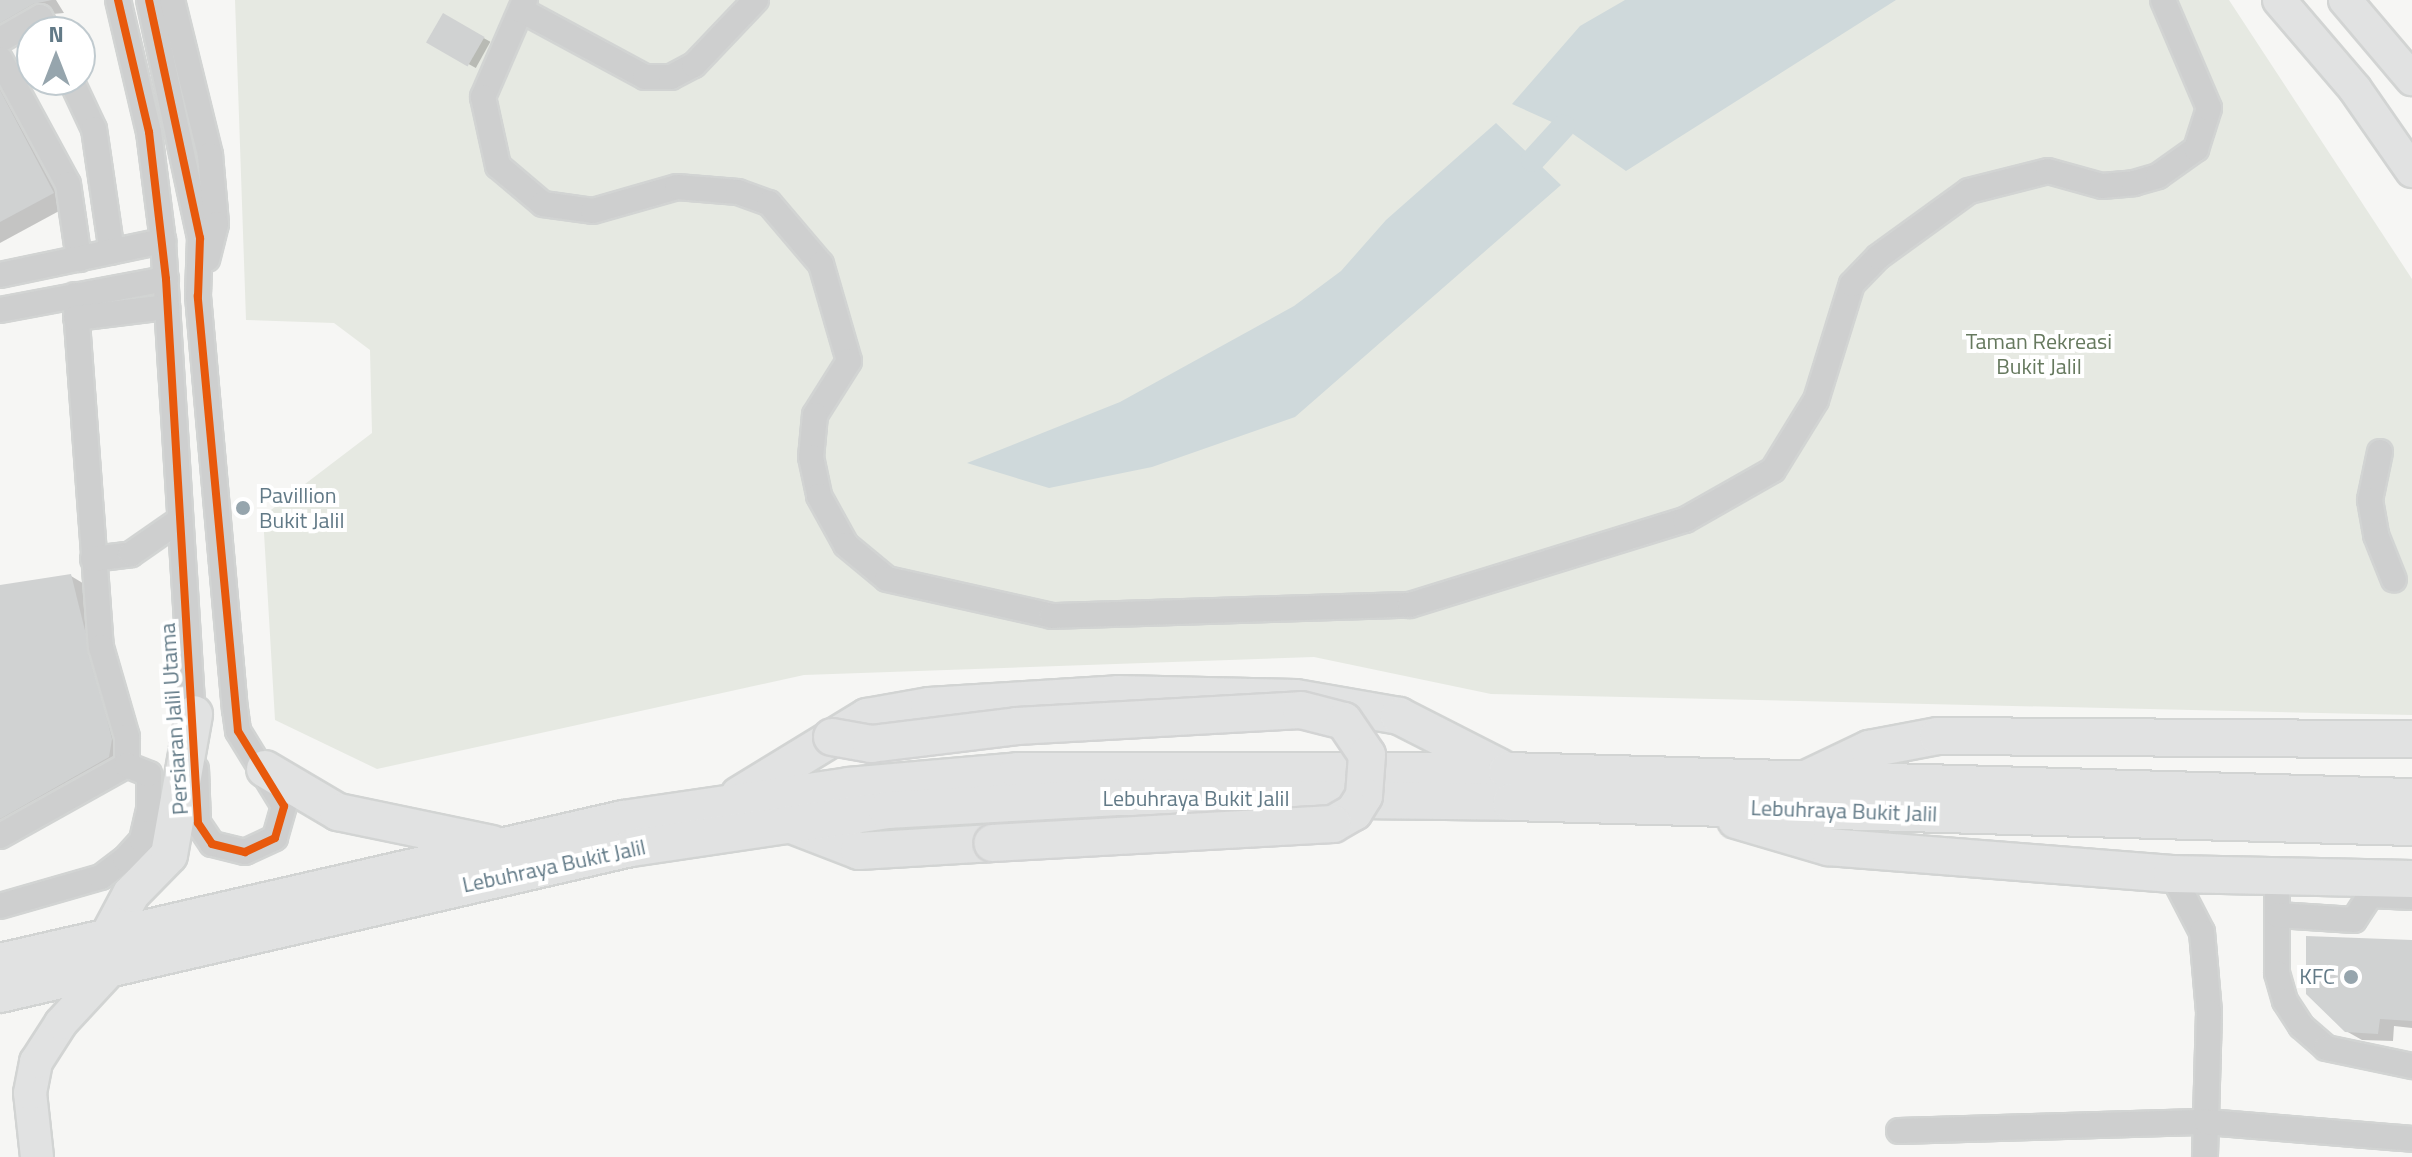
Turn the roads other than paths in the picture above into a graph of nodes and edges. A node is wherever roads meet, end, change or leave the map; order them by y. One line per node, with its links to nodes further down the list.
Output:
1 (118, 0): 13 (street, Persiaran Jalil Utama)
2 (149, 0): 18 (street, Persiaran Jalil Utama)
3 (172, 0): 18 (street)
4 (756, 0): 8 (street)
5 (2163, 0): 8 (street)
6 (2279, 0): 12 (main road)
7 (2345, 0): 10 (main road)
8 (523, 5)
9 (0, 59): 15 (street)
10 (2412, 79)
11 (79, 96): 14 (street)
12 (2412, 171)
13 (163, 241): 14 (street); 17 (street, Persiaran Jalil Utama)
14 (112, 252): 15 (street)
15 (79, 259): 16 (street)
16 (0, 275)
17 (166, 279): 19 (street); 20 (street, Persiaran Jalil Utama)
18 (198, 296): 30 (street, Persiaran Jalil Utama)
19 (75, 306): 20 (street); 21 (street); 24 (street)
20 (167, 307): 23 (street, Persiaran Jalil Utama)
21 (0, 310)
22 (2380, 452): 25 (street)
23 (177, 522): 24 (street); 26 (street, Persiaran Jalil Utama)
24 (93, 559): 29 (street)
25 (2394, 580)
26 (194, 714): 30 (street, Persiaran Jalil Utama); 47 (highway)
27 (832, 737): 31 (highway); 34 (highway); 36 (highway, bridge)
28 (2412, 739): 32 (highway)
29 (127, 765): 38 (street); 45 (street)
30 (265, 769): 39 (highway)
31 (1507, 771): 32 (highway, Lebuhraya Bukit Jalil); 34 (highway, Lebuhraya Bukit Jalil)
32 (1803, 780): 33 (highway, Lebuhraya Bukit Jalil)
33 (2412, 797)
34 (728, 801): 39 (highway, Lebuhraya Bukit Jalil)
35 (1688, 807): 36 (highway, Lebuhraya Bukit Jalil); 37 (highway, Lebuhraya Bukit Jalil); 40 (highway)
36 (786, 823): 47 (highway, Lebuhraya Bukit Jalil)
37 (2412, 827)
38 (0, 836)
39 (502, 846): 47 (highway, Lebuhraya Bukit Jalil)
40 (2172, 874): 41 (highway); 51 (street)
41 (2223, 876): 42 (street); 43 (highway)
42 (2277, 890): 44 (street); 46 (street)
43 (2411, 894): 44 (street)
44 (2370, 895): 46 (street)
45 (0, 906)
46 (2278, 915): 50 (street)
47 (108, 956): 48 (highway, Lebuhraya Bukit Jalil); 49 (highway, Lebuhraya Bukit Jalil); 54 (main road)
48 (0, 962)
49 (0, 994)
50 (2410, 1072)
51 (2207, 1122): 52 (street); 53 (street); 55 (street)
52 (1899, 1131)
53 (2412, 1139)
54 (37, 1157)
55 (2205, 1157)

